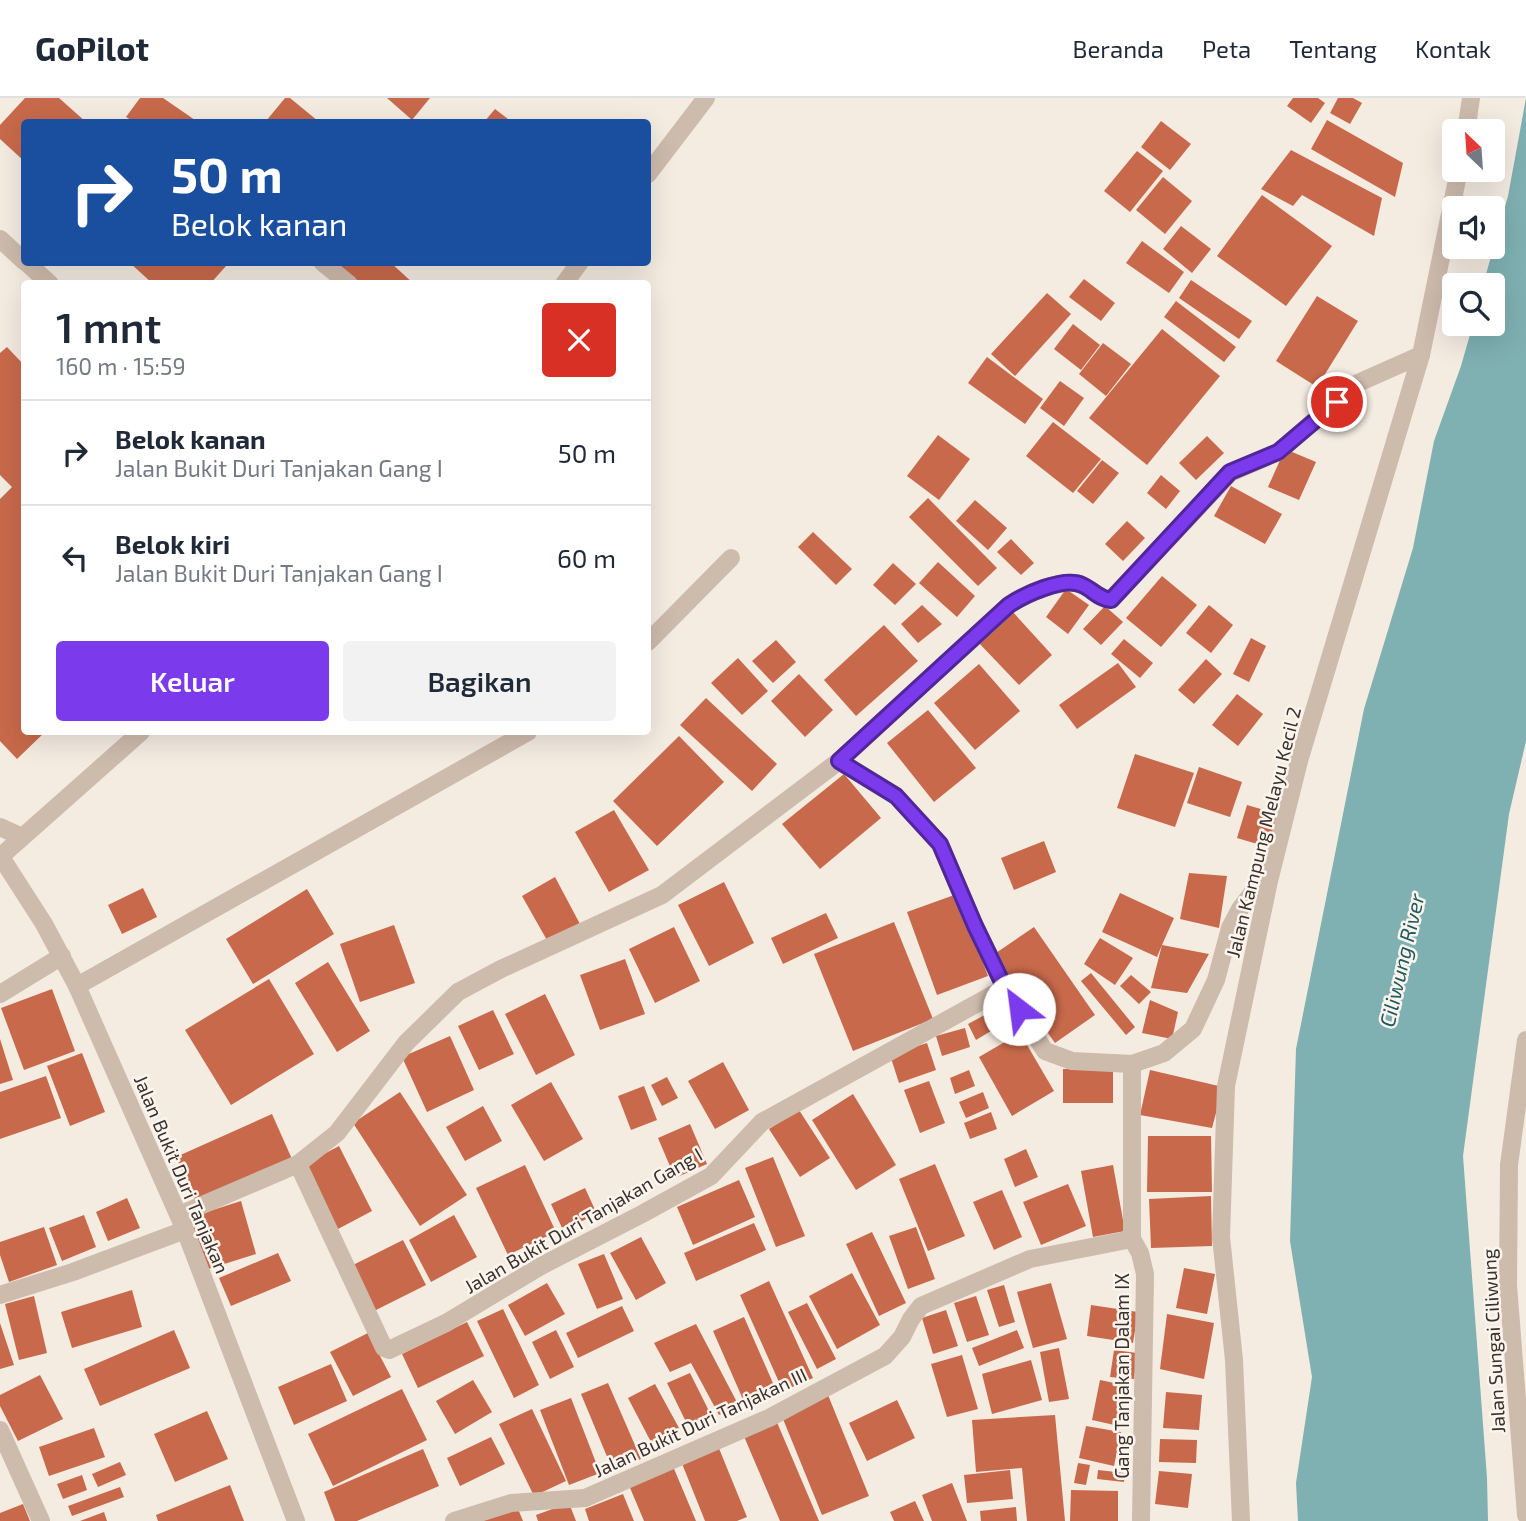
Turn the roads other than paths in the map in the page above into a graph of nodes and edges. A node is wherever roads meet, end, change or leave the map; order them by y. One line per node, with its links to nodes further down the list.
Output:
1 (706, 98): 4 (street)
2 (1471, 98): 3 (street)
3 (1468, 119)
4 (651, 170)
5 (1457, 182): 12 (street, Jalan Kampung Melayu Kecil 2)
6 (0, 239): 7 (street)
7 (21, 258)
8 (30, 266): 10 (street)
9 (327, 266): 11 (street)
10 (45, 280)
11 (344, 280)
12 (1421, 355): 17 (street); 38 (street, Jalan Kampung Melayu Kecil 2)
13 (731, 558): 14 (street)
14 (651, 639)
15 (138, 735): 19 (street)
16 (523, 735): 23 (street)
17 (839, 761): 24 (street); 28 (street)
18 (0, 827): 19 (street)
19 (22, 837): 20 (street)
20 (0, 857): 22 (street, Jalan Bukit Duri Tanjakan)
21 (1253, 892): 27 (street)
22 (62, 956): 23 (street, Jalan Bukit Duri Tanjakan); 25 (street)
23 (77, 986): 29 (street, Jalan Bukit Duri Tanjakan)
24 (1005, 988): 27 (street); 28 (street, Jalan Bukit Duri Tanjakan Gang I)
25 (0, 995)
26 (1526, 1040): 33 (street, Jalan Sungai Ciliwung)
27 (1132, 1064): 30 (street, Gang Tanjakan Dalam IX)
28 (298, 1164): 29 (street)
29 (182, 1222): 31 (street); 34 (street, Jalan Bukit Duri Tanjakan)
30 (1132, 1239): 36 (street, Jalan Bukit Duri Tanjakan III); 37 (street, Gang Tanjakan Dalam IX)
31 (0, 1295)
32 (0, 1430): 35 (street)
33 (1526, 1515)
34 (293, 1520)
35 (41, 1521)
36 (454, 1521)
37 (1141, 1521)
38 (1241, 1521)

